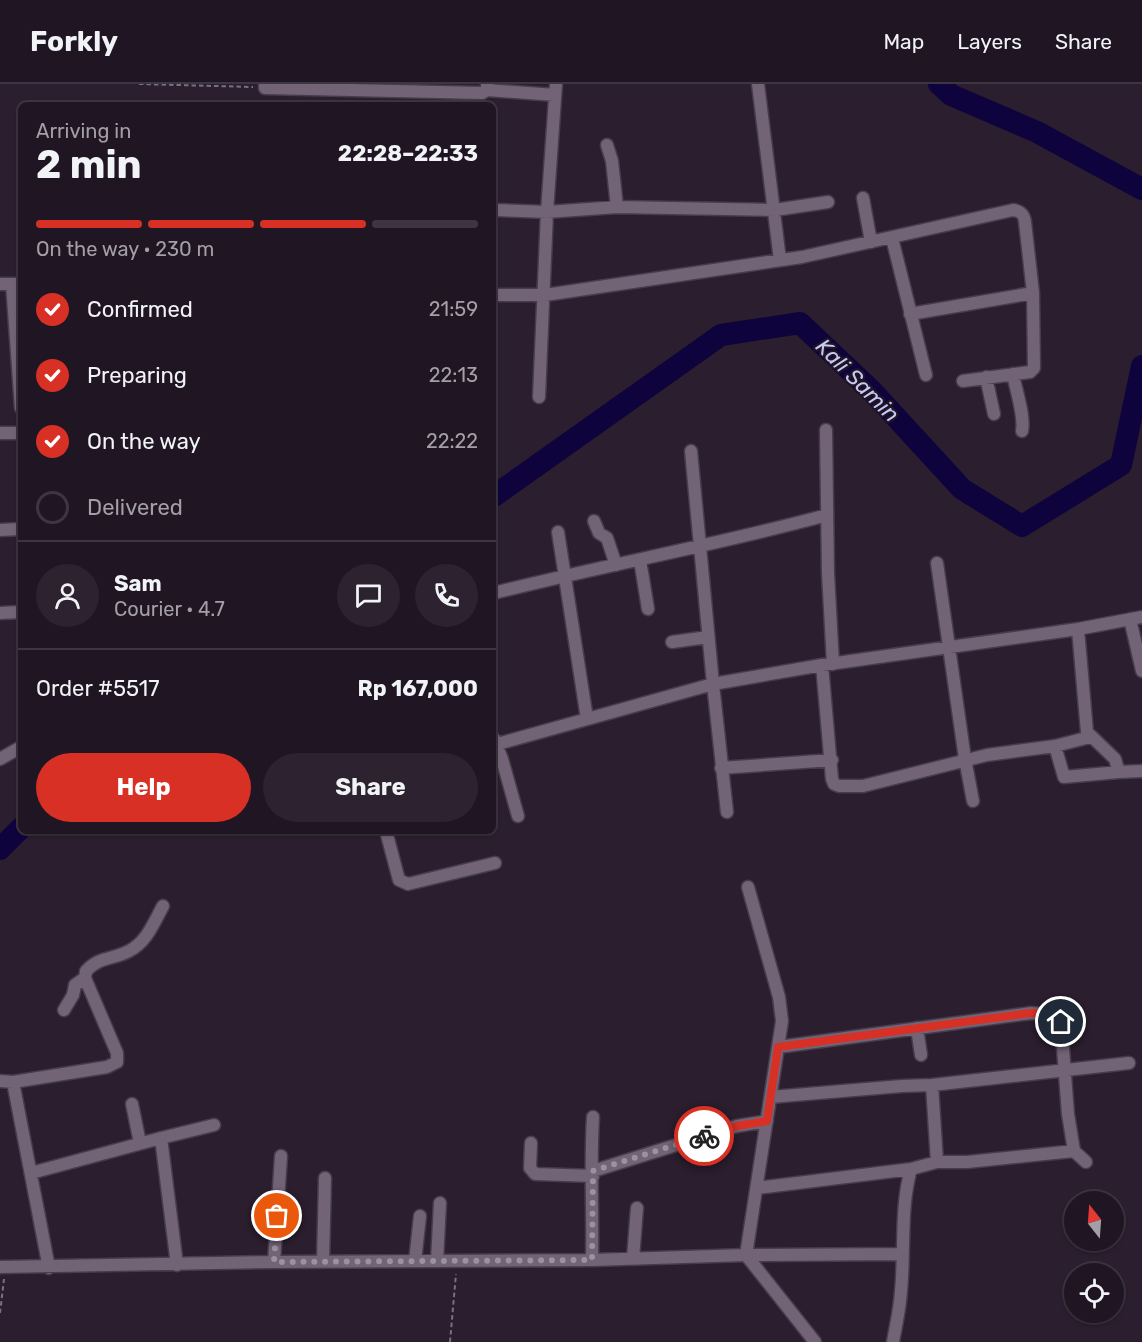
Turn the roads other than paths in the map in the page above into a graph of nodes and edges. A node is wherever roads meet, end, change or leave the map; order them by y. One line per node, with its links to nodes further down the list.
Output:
1 (758, 84): 10 (street)
2 (265, 86): 3 (street)
3 (487, 87): 4 (street)
4 (555, 89): 11 (street)
5 (607, 145): 8 (street)
6 (863, 198): 13 (street)
7 (828, 202): 10 (street)
8 (617, 207): 10 (street); 11 (street)
9 (496, 210): 11 (street)
10 (775, 210): 14 (street)
11 (547, 212): 18 (street)
12 (892, 238): 13 (street); 16 (street); 19 (street)
13 (871, 242): 14 (street)
14 (780, 260): 18 (street)
15 (11, 284): 20 (street)
16 (1033, 293): 19 (street); 21 (street)
17 (496, 295): 18 (street)
18 (545, 295): 25 (street)
19 (910, 314): 22 (street)
20 (18, 371)
21 (1012, 374): 23 (street); 28 (street)
22 (926, 375)
23 (986, 377): 24 (street); 26 (street)
24 (963, 381)
25 (539, 397)
26 (994, 414)
27 (826, 430): 32 (street)
28 (1022, 431)
29 (0, 433): 30 (street)
30 (18, 434)
31 (691, 451): 37 (street)
32 (827, 514): 37 (street); 51 (street)
33 (594, 521): 40 (street)
34 (18, 529): 35 (street)
35 (0, 530)
36 (558, 532): 41 (street)
37 (699, 548): 38 (street); 48 (street)
38 (640, 560): 40 (street); 43 (street)
39 (937, 563): 50 (street)
40 (616, 565): 41 (street)
41 (566, 575): 42 (street); 54 (street)
42 (496, 592)
43 (648, 609)
44 (18, 612): 45 (street)
45 (0, 613)
46 (1136, 618): 47 (street); 52 (street)
47 (1078, 629): 50 (street); 55 (street)
48 (708, 637): 49 (street); 53 (street)
49 (672, 642)
50 (949, 648): 51 (street); 61 (street)
51 (828, 664): 53 (street); 62 (street)
52 (1142, 670)
53 (713, 684): 54 (street); 63 (street)
54 (587, 719): 56 (street)
55 (1090, 737): 57 (street); 65 (street)
56 (496, 742)
57 (1055, 746): 61 (street); 65 (street)
58 (496, 747): 68 (street)
59 (18, 749): 60 (street)
60 (0, 759)
61 (965, 759): 62 (street); 66 (street)
62 (832, 760): 63 (street)
63 (722, 768): 67 (street)
64 (1142, 771): 65 (street)
65 (1119, 772)
66 (973, 801)
67 (727, 812)
68 (518, 816)
69 (387, 834): 70 (street)
70 (495, 863)
71 (748, 887): 76 (street)
72 (163, 906): 73 (street)
73 (85, 978): 74 (street); 81 (street)
74 (64, 1010)
75 (917, 1028): 76 (street); 77 (street); 79 (street)
76 (778, 1047): 83 (street)
77 (921, 1055)
78 (1129, 1063): 79 (street)
79 (1065, 1071): 82 (street); 91 (street)
80 (0, 1081): 81 (street)
81 (13, 1082): 96 (street)
82 (932, 1085): 83 (street); 93 (street)
83 (771, 1097): 86 (street)
84 (132, 1104): 89 (street)
85 (593, 1117): 97 (street)
86 (767, 1121): 97 (street); 99 (street)
87 (214, 1125): 88 (street)
88 (161, 1138): 89 (street); 111 (street)
89 (141, 1143): 96 (street)
90 (531, 1143): 97 (street)
91 (1074, 1151): 93 (street); 94 (street)
92 (281, 1156): 109 (street)
93 (937, 1162): 95 (street)
94 (1086, 1162)
95 (911, 1169): 99 (street); 103 (street)
96 (31, 1173): 113 (street)
97 (593, 1173): 106 (street)
98 (325, 1178): 110 (street)
99 (757, 1188): 104 (street)
100 (440, 1203): 108 (street)
101 (637, 1208): 105 (street)
102 (420, 1216): 107 (street)
103 (902, 1254): 104 (street); 115 (street)
104 (746, 1255): 105 (street); 114 (street)
105 (633, 1258): 106 (street)
106 (592, 1260): 108 (street)
107 (415, 1261): 108 (street); 110 (street)
108 (437, 1261)
109 (274, 1262): 110 (street); 111 (street)
110 (323, 1262)
111 (177, 1265): 113 (street)
112 (3, 1267): 113 (street)
113 (49, 1268)
114 (815, 1342)
115 (893, 1342)

